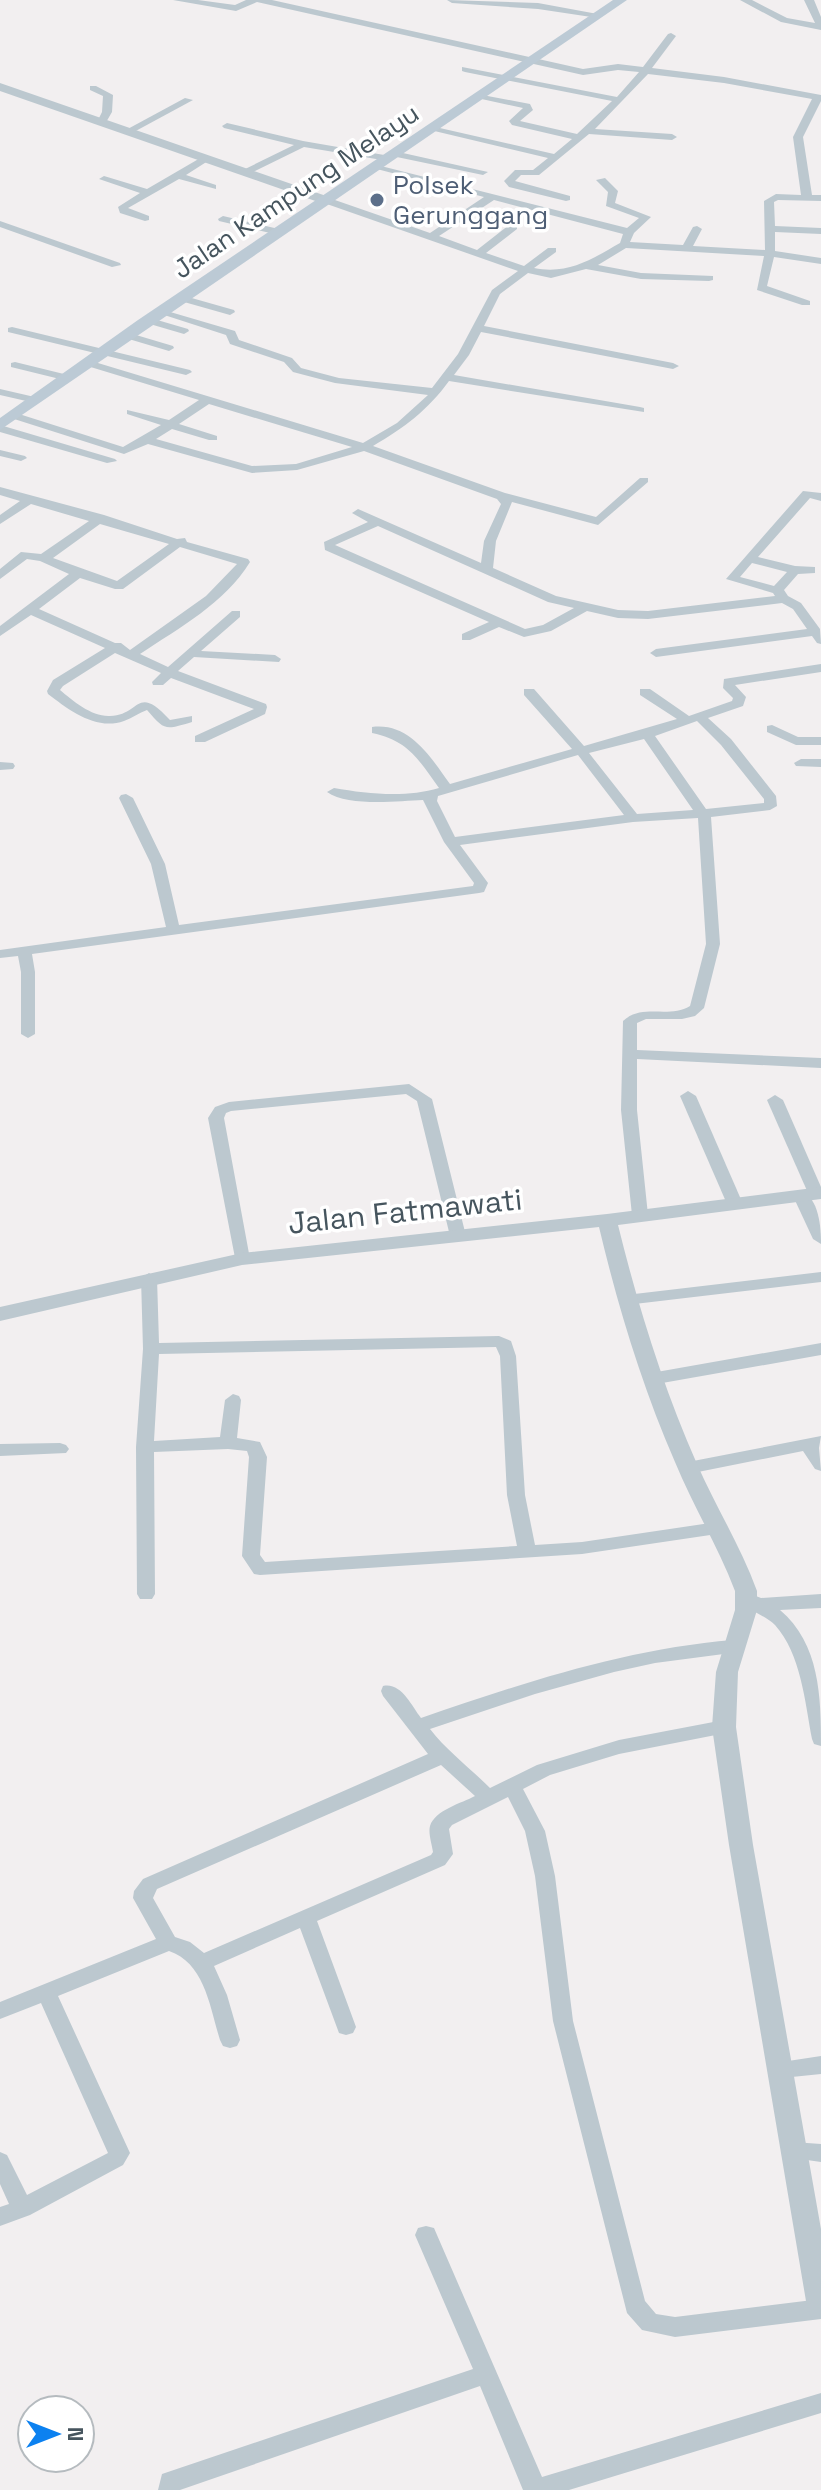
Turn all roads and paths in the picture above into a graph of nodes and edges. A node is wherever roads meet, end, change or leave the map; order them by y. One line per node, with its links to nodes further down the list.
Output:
1 (178, 0): 2 (street)
2 (256, 0): 10 (street)
3 (452, 0): 7 (street)
4 (621, 0): 7 (main road, Jalan Kampung Melayu)
5 (745, 0): 6 (street)
6 (809, 0)
7 (598, 15): 12 (main road, Jalan Kampung Melayu)
8 (671, 36): 14 (street)
9 (487, 40): 10 (street)
10 (474, 47): 11 (street); 12 (street)
11 (459, 57)
12 (530, 60): 14 (street); 15 (main road, Jalan Kampung Melayu)
13 (465, 69): 15 (street)
14 (644, 72): 19 (street); 21 (street)
15 (505, 78): 18 (main road, Jalan Kampung Melayu); 21 (street)
16 (0, 87): 22 (street)
17 (93, 88): 22 (street)
18 (480, 96): 24 (main road, Jalan Kampung Melayu); 26 (street)
19 (820, 97): 42 (street)
20 (188, 100): 25 (street)
21 (619, 100): 26 (street)
22 (102, 122): 25 (street)
23 (227, 126): 28 (street)
24 (431, 129): 29 (main road, Jalan Kampung Melayu); 30 (street)
25 (129, 131): 32 (street)
26 (582, 134): 27 (street); 30 (street)
27 (672, 137)
28 (303, 144): 29 (street); 34 (street)
29 (391, 156): 31 (street); 33 (street); 40 (street); 44 (main road, Jalan Kampung Melayu)
30 (556, 157): 41 (street)
31 (461, 158)
32 (206, 159): 34 (street); 35 (street)
33 (483, 172)
34 (245, 173): 44 (street)
35 (177, 175): 38 (street); 39 (street)
36 (104, 179): 39 (street)
37 (601, 180): 53 (street)
38 (212, 187)
39 (146, 192): 45 (street)
40 (490, 198): 53 (street); 54 (street)
41 (566, 198)
42 (807, 198): 43 (street); 50 (street)
43 (821, 198)
44 (328, 201): 52 (main road, Jalan Kampung Melayu); 54 (street)
45 (145, 218)
46 (223, 219): 52 (street)
47 (0, 224): 61 (street)
48 (513, 227): 59 (street)
49 (697, 229): 56 (street)
50 (771, 229): 51 (street); 58 (street)
51 (821, 231)
52 (279, 232): 65 (main road, Jalan Kampung Melayu)
53 (629, 232): 55 (street)
54 (432, 236): 59 (street)
55 (624, 245): 56 (street); 62 (street)
56 (687, 248): 58 (street)
57 (552, 250): 63 (street)
58 (770, 253): 60 (street); 66 (street)
59 (478, 254): 63 (street)
60 (821, 261)
61 (116, 265)
62 (585, 266): 63 (street); 64 (street)
63 (523, 269): 70 (street)
64 (709, 278)
65 (181, 298): 67 (main road, Jalan Kampung Melayu); 68 (street)
66 (806, 303)
67 (160, 312): 69 (main road, Jalan Kampung Melayu); 83 (street)
68 (230, 312)
69 (147, 320): 72 (street); 73 (main road, Jalan Kampung Melayu)
70 (479, 328): 78 (street); 80 (street)
71 (12, 330): 75 (street)
72 (184, 331)
73 (126, 335): 74 (street); 75 (main road, Jalan Kampung Melayu)
74 (169, 348)
75 (104, 352): 76 (main road, Jalan Kampung Melayu); 79 (street)
76 (88, 363): 81 (main road, Jalan Kampung Melayu); 85 (street)
77 (15, 365): 81 (street)
78 (673, 366)
79 (186, 372)
80 (446, 377): 83 (street); 86 (street)
81 (68, 378): 84 (main road, Jalan Kampung Melayu)
82 (0, 392): 84 (street)
83 (435, 392): 93 (street)
84 (35, 400): 88 (main road, Jalan Kampung Melayu)
85 (207, 400): 89 (street); 93 (street)
86 (640, 410)
87 (131, 412): 89 (street)
88 (15, 416): 90 (main road, Jalan Kampung Melayu); 92 (street)
89 (171, 425): 91 (street); 92 (street)
90 (0, 426): 96 (street)
91 (213, 438)
92 (146, 440): 93 (street)
93 (364, 447): 101 (street)
94 (0, 453): 95 (street)
95 (21, 458)
96 (111, 461)
97 (644, 480): 101 (street)
98 (0, 491): 100 (street)
99 (821, 497): 108 (street)
100 (30, 499): 103 (street); 104 (street)
101 (504, 500): 109 (street)
102 (358, 513): 105 (street)
103 (100, 518): 106 (street); 107 (street)
104 (0, 520)
105 (377, 522): 109 (street); 118 (street)
106 (181, 541): 112 (street); 125 (street)
107 (43, 558): 112 (street); 113 (street)
108 (749, 559): 110 (street); 114 (street)
109 (487, 568): 115 (street)
110 (795, 570): 111 (street); 114 (street)
111 (811, 570)
112 (78, 573): 116 (street)
113 (0, 575)
114 (780, 594): 115 (street); 120 (street)
115 (587, 606): 118 (street)
116 (29, 609): 119 (street); 122 (street)
117 (236, 614): 123 (street)
118 (497, 623): 121 (street)
119 (0, 632)
120 (818, 636): 124 (street)
121 (466, 637)
122 (117, 646): 125 (street); 132 (street)
123 (192, 653): 126 (street); 128 (street)
124 (656, 653)
125 (132, 654): 128 (street)
126 (275, 659)
127 (821, 668): 131 (street)
128 (164, 677): 136 (street)
129 (529, 692): 138 (street)
130 (645, 692): 131 (street)
131 (693, 718): 135 (street); 145 (street)
132 (187, 719)
133 (772, 729): 137 (street)
134 (377, 730): 141 (street)
135 (647, 734): 138 (street); 145 (street)
136 (200, 739)
137 (821, 741)
138 (581, 751): 141 (street); 146 (street)
139 (801, 763): 140 (street)
140 (821, 763)
141 (446, 788): 143 (street)
142 (334, 792): 143 (street)
143 (430, 796): 147 (street)
144 (126, 798): 148 (street)
145 (702, 814): 146 (street); 152 (street)
146 (633, 818): 147 (street)
147 (451, 842): 148 (street)
148 (173, 929): 149 (street)
149 (24, 950): 150 (street); 151 (street)
150 (0, 954)
151 (28, 1034)
152 (630, 1054): 153 (street); 158 (street)
153 (821, 1063)
154 (688, 1096): 157 (street)
155 (775, 1100): 156 (street)
156 (813, 1194): 157 (street, Jalan Fatmawati); 161 (street)
157 (735, 1204): 158 (street, Jalan Fatmawati)
158 (640, 1215): 159 (street, Jalan Fatmawati)
159 (607, 1220): 160 (street, Jalan Fatmawati); 165 (street)
160 (458, 1236): 162 (street, Jalan Fatmawati); 162 (street)
161 (821, 1239)
162 (242, 1259): 164 (street, Jalan Fatmawati)
163 (821, 1277): 165 (street)
164 (149, 1278): 166 (street, Jalan Fatmawati); 167 (street)
165 (626, 1300): 169 (street)
166 (0, 1314)
167 (151, 1349): 173 (street); 179 (street)
168 (821, 1349): 169 (street)
169 (651, 1379): 177 (street)
170 (233, 1400): 171 (street)
171 (228, 1443): 173 (street); 179 (street)
172 (814, 1443): 176 (street); 177 (street)
173 (145, 1447): 180 (street)
174 (60, 1449): 175 (street)
175 (0, 1450)
176 (821, 1465)
177 (688, 1468): 178 (street)
178 (717, 1528): 179 (street); 182 (street)
179 (527, 1551)
180 (146, 1594)
181 (821, 1601): 182 (street)
182 (755, 1602): 183 (street); 187 (street)
183 (733, 1647): 185 (street); 186 (street)
184 (390, 1691): 185 (street)
185 (417, 1726): 188 (street)
186 (724, 1727): 189 (street); 199 (street)
187 (821, 1739)
188 (443, 1756): 190 (street); 192 (street)
189 (512, 1785): 190 (street); 206 (street)
190 (487, 1797): 191 (street)
191 (306, 1917): 193 (street); 196 (street)
192 (168, 1943): 193 (street); 194 (street)
193 (203, 1962): 197 (street)
194 (46, 1992): 195 (street); 203 (street)
195 (0, 2011)
196 (346, 2027)
197 (230, 2040)
198 (821, 2065): 199 (street)
199 (782, 2069): 200 (street)
200 (793, 2151): 201 (street); 206 (street)
201 (821, 2153)
202 (0, 2161): 203 (street)
203 (22, 2208): 204 (street)
204 (0, 2217)
205 (426, 2235): 207 (street)
206 (821, 2308)
207 (487, 2374): 209 (street); 210 (street)
208 (821, 2403): 210 (street)
209 (169, 2490)
210 (535, 2490)

